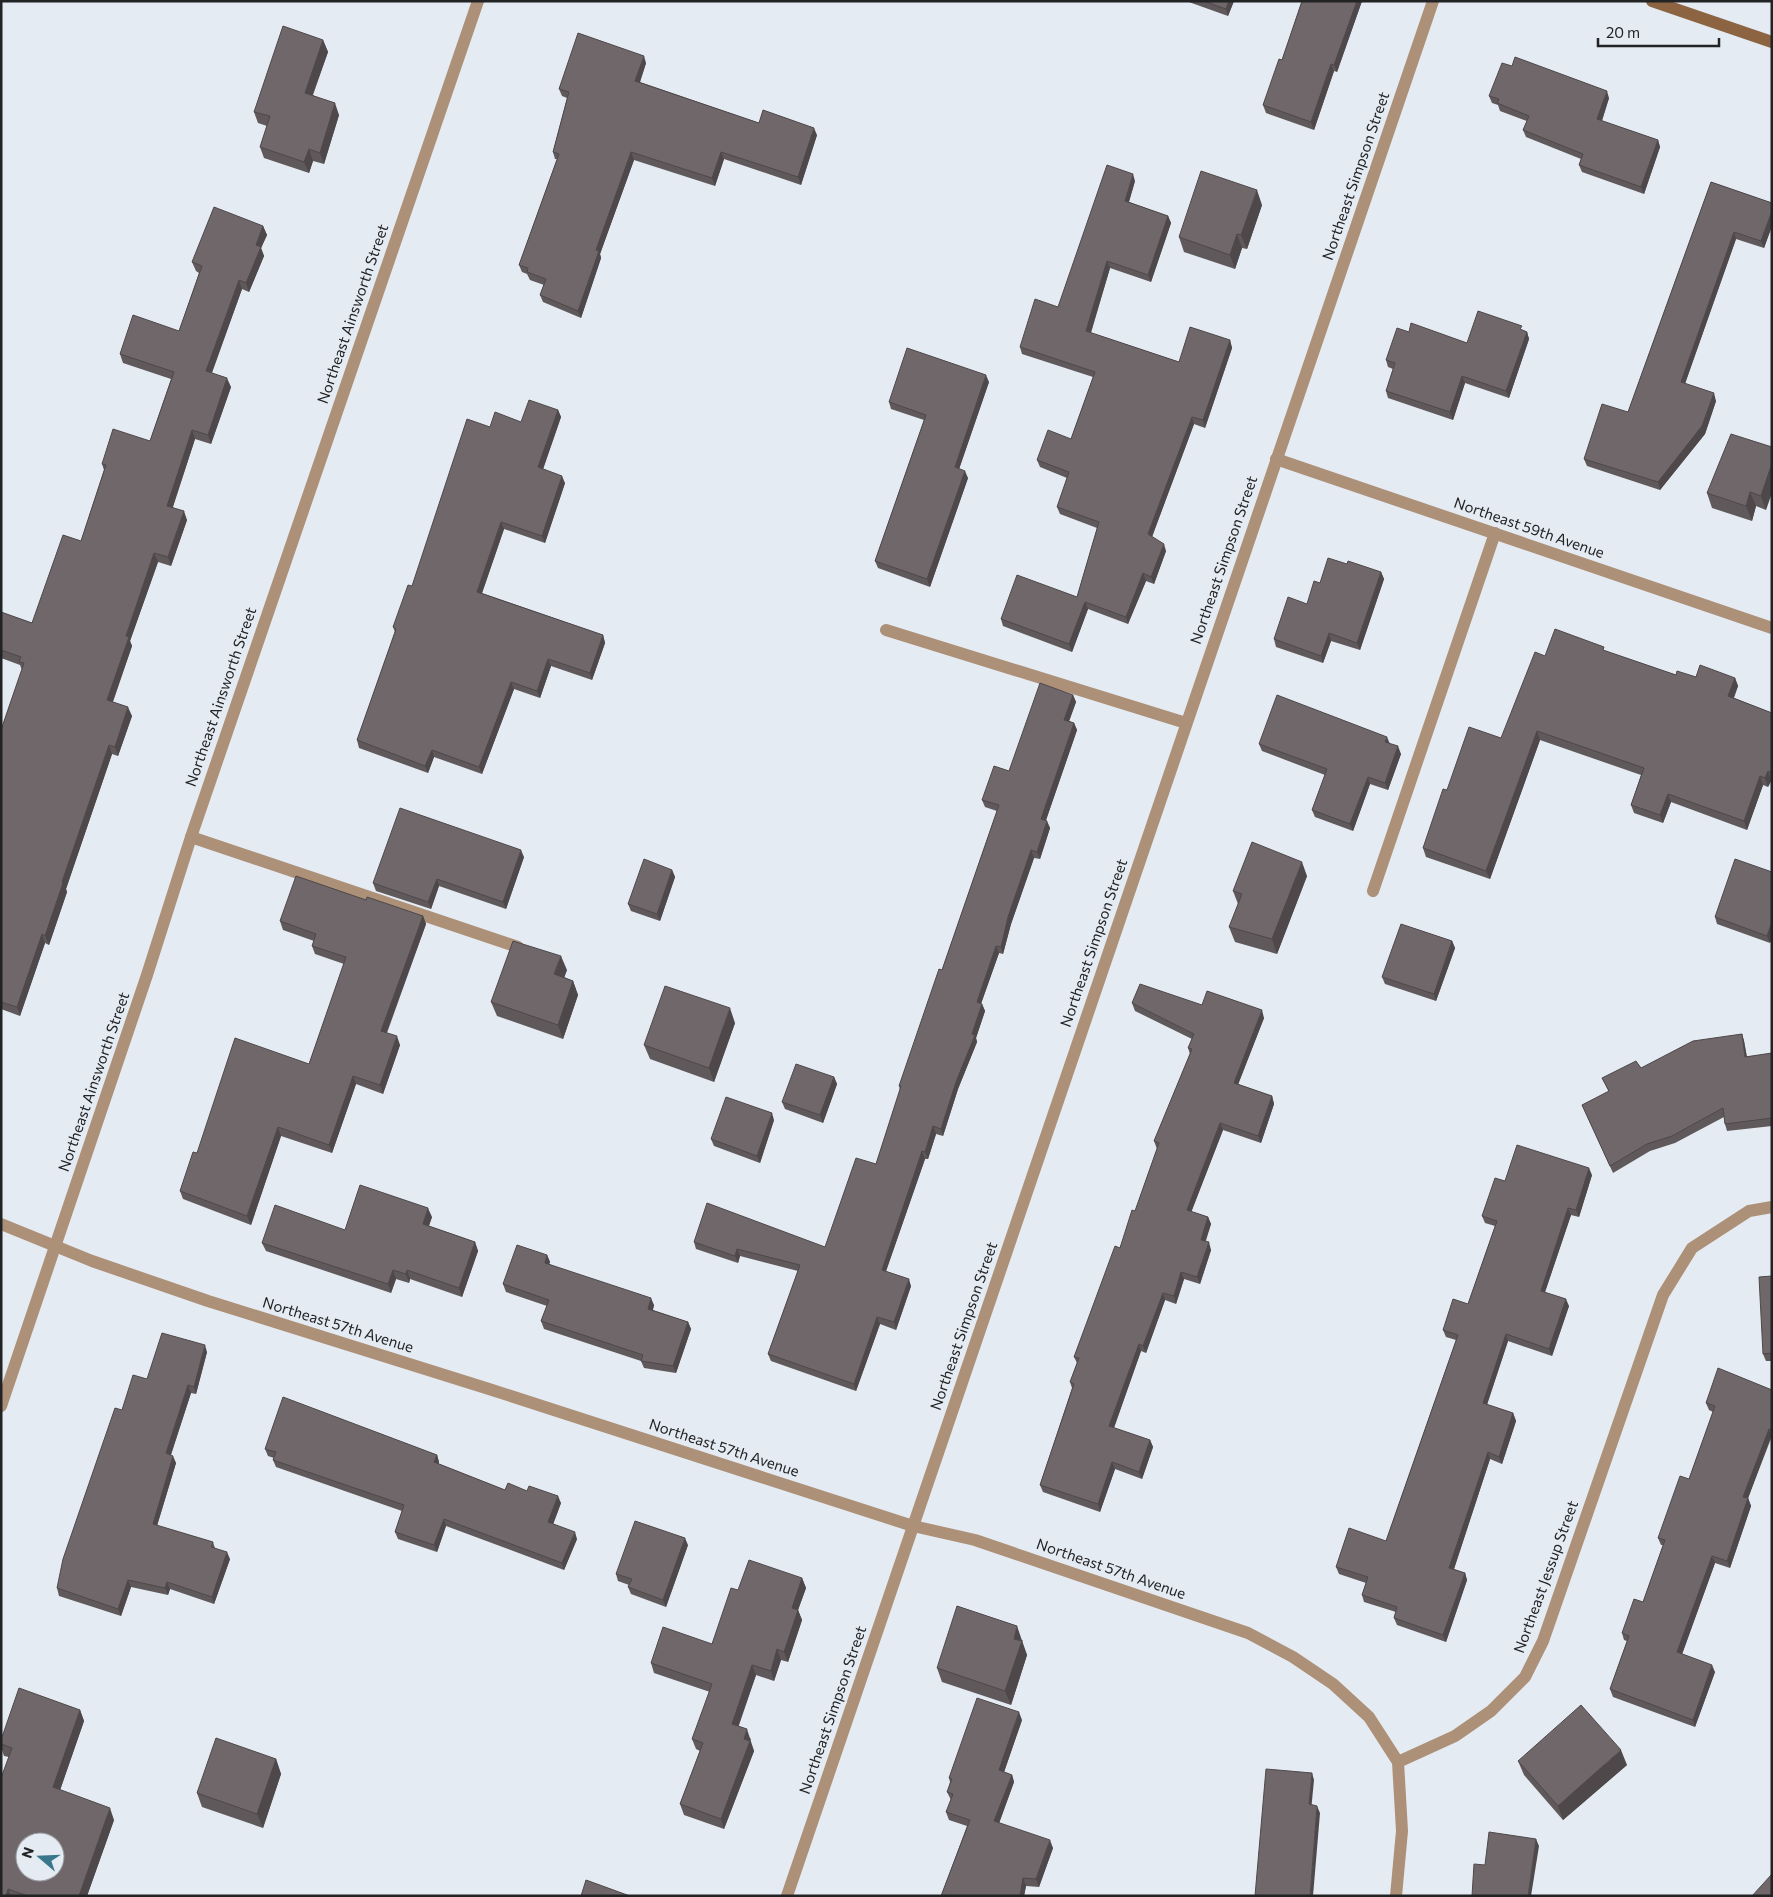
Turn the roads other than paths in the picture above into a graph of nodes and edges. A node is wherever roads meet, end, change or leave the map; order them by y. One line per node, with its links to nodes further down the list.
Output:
1 (478, 1): 10 (street, Northeast Ainsworth Street)
2 (1433, 1): 5 (street, Northeast Simpson Street)
3 (1652, 1): 4 (street)
4 (1772, 42)
5 (1276, 459): 6 (street, Northeast 59th Avenue); 9 (street, Northeast Simpson Street)
6 (1495, 534): 7 (street, Northeast 59th Avenue); 11 (street)
7 (1772, 628)
8 (886, 630): 9 (street)
9 (1186, 724): 17 (street, Northeast Simpson Street)
10 (191, 836): 12 (street); 15 (street, Northeast Ainsworth Street)
11 (1373, 890)
12 (518, 946)
13 (1772, 1207): 18 (street, Northeast Jessup Street)
14 (1, 1224): 15 (street, Northeast 57th Avenue)
15 (56, 1246): 16 (street, Northeast Ainsworth Street); 17 (street, Northeast 57th Avenue)
16 (1, 1406)
17 (913, 1526): 18 (street, Northeast 57th Avenue); 19 (street, Northeast Simpson Street)
18 (1398, 1762): 20 (street)
19 (787, 1896)
20 (1396, 1896)

